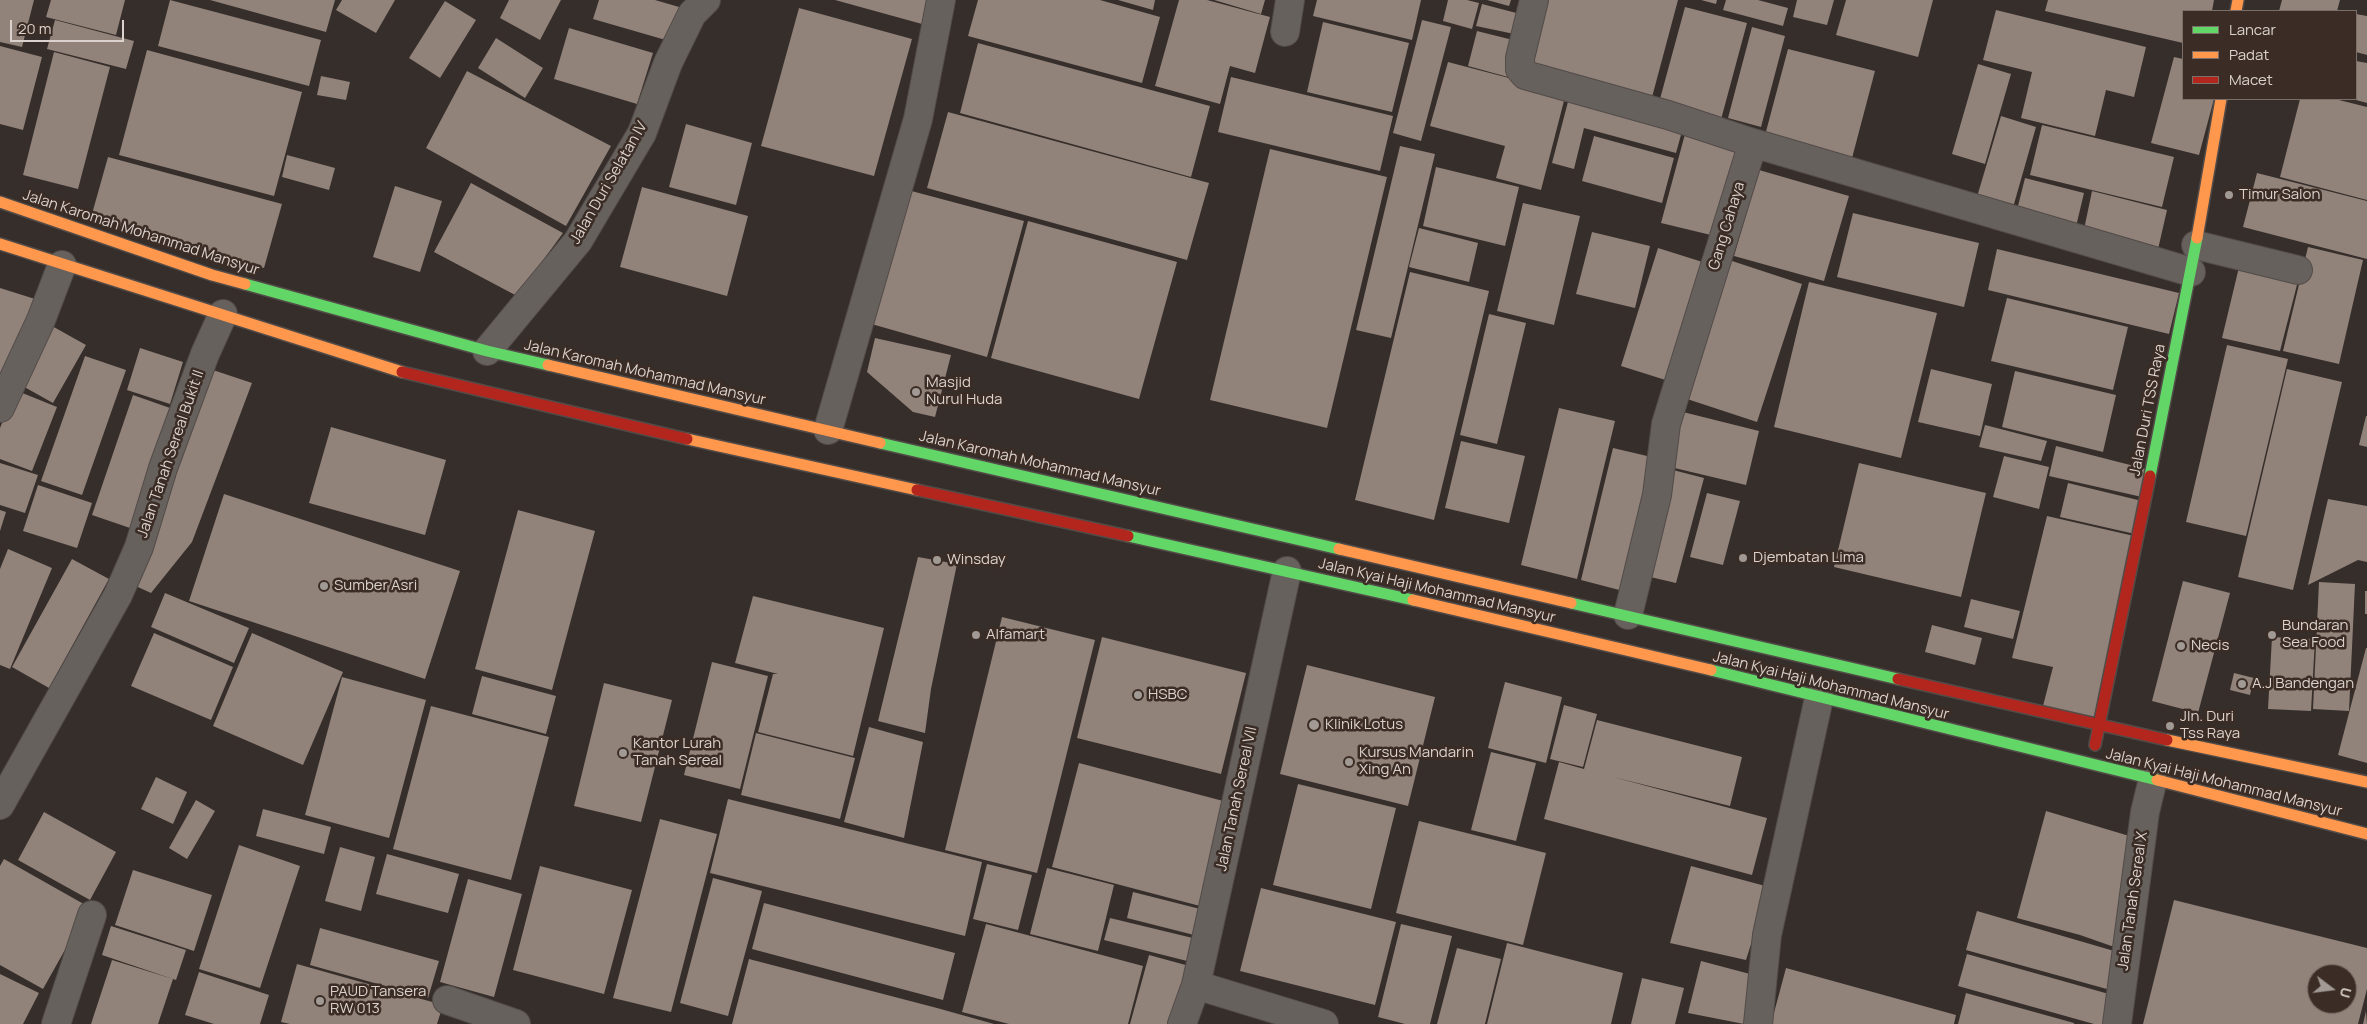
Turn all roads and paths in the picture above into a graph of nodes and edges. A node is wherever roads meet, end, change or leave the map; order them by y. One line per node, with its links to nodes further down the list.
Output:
1 (706, 0): 15 (street, Jalan Duri Selatan IV)
2 (941, 0): 17 (street)
3 (1290, 0): 5 (street)
4 (1534, 0): 7 (street)
5 (1285, 32)
6 (2221, 100): 10 (main road, Jalan Duri TSS Raya)
7 (1753, 143): 13 (street); 20 (street, Gang Cahaya)
8 (0, 202): 15 (main road, Jalan Karomah Mohammad Mansyur)
9 (0, 244): 11 (main road)
10 (2196, 245): 12 (street); 13 (main road, Jalan Duri TSS Raya)
11 (62, 265): 14 (main road); 16 (street)
12 (2298, 270)
13 (2191, 272): 22 (main road, Jalan Duri TSS Raya)
14 (223, 314): 19 (main road); 26 (street, Jalan Tanah Sereal Bukit II)
15 (487, 350): 17 (main road, Jalan Karomah Mohammad Mansyur)
16 (0, 408)
17 (828, 430): 18 (main road, Jalan Karomah Mohammad Mansyur)
18 (1293, 537): 19 (main road); 20 (main road, Jalan Kyai Haji Mohammad Mansyur)
19 (1288, 563): 21 (main road, Jalan Kyai Haji Mohammad Mansyur); 29 (street, Jalan Tanah Sereal VII)
20 (1628, 615): 22 (main road, Jalan Kyai Haji Mohammad Mansyur)
21 (1819, 698): 23 (main road, Jalan Kyai Haji Mohammad Mansyur); 35 (street)
22 (2099, 726): 23 (main road, Jalan Duri TSS Raya); 25 (main road, Jalan Kyai Haji Mohammad Mansyur)
23 (2090, 764): 24 (main road, Jalan Kyai Haji Mohammad Mansyur)
24 (2154, 775): 27 (main road, Jalan Kyai Haji Mohammad Mansyur); 36 (street, Jalan Tanah Sereal X)
25 (2367, 782)
26 (0, 805)
27 (2367, 834)
28 (92, 915): 31 (street)
29 (1196, 985): 33 (street, Jalan Tanah Sereal VII); 34 (street)
30 (447, 1000): 32 (street)
31 (56, 1024)
32 (516, 1024)
33 (1182, 1024)
34 (1324, 1024)
35 (1758, 1024)
36 (2117, 1024)

